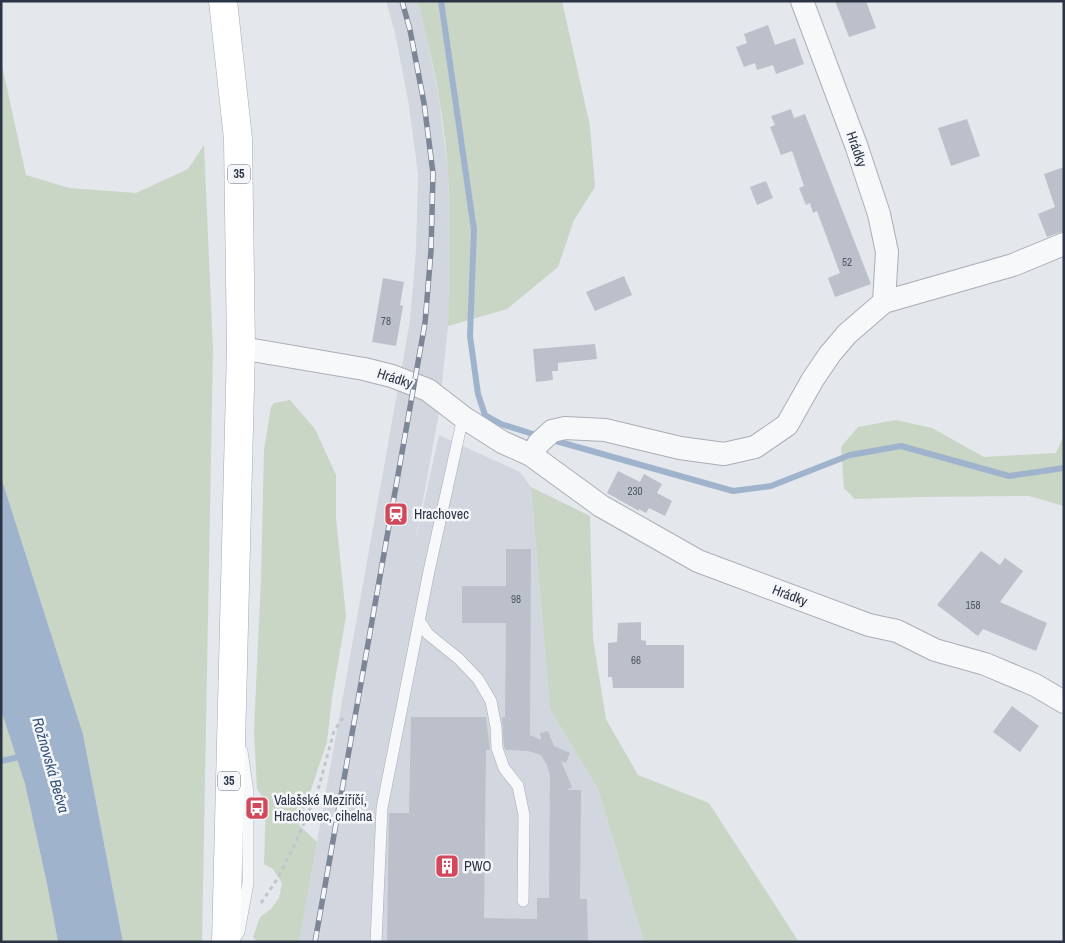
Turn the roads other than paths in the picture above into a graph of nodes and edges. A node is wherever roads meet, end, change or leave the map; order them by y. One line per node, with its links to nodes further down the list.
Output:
1 (223, 1): 5 (main road, 35)
2 (802, 1): 4 (street, Hrádky)
3 (1064, 244): 4 (street)
4 (884, 302): 7 (street)
5 (241, 348): 6 (street, Hrádky); 9 (main road, 35)
6 (463, 417): 7 (street, Hrádky); 8 (lane)
7 (541, 443): 10 (street, Hrádky)
8 (419, 620): 11 (lane); 14 (lane)
9 (232, 666): 12 (main road, 35); 13 (lane)
10 (1064, 702)
11 (523, 901)
12 (226, 942)
13 (233, 942)
14 (376, 942)

